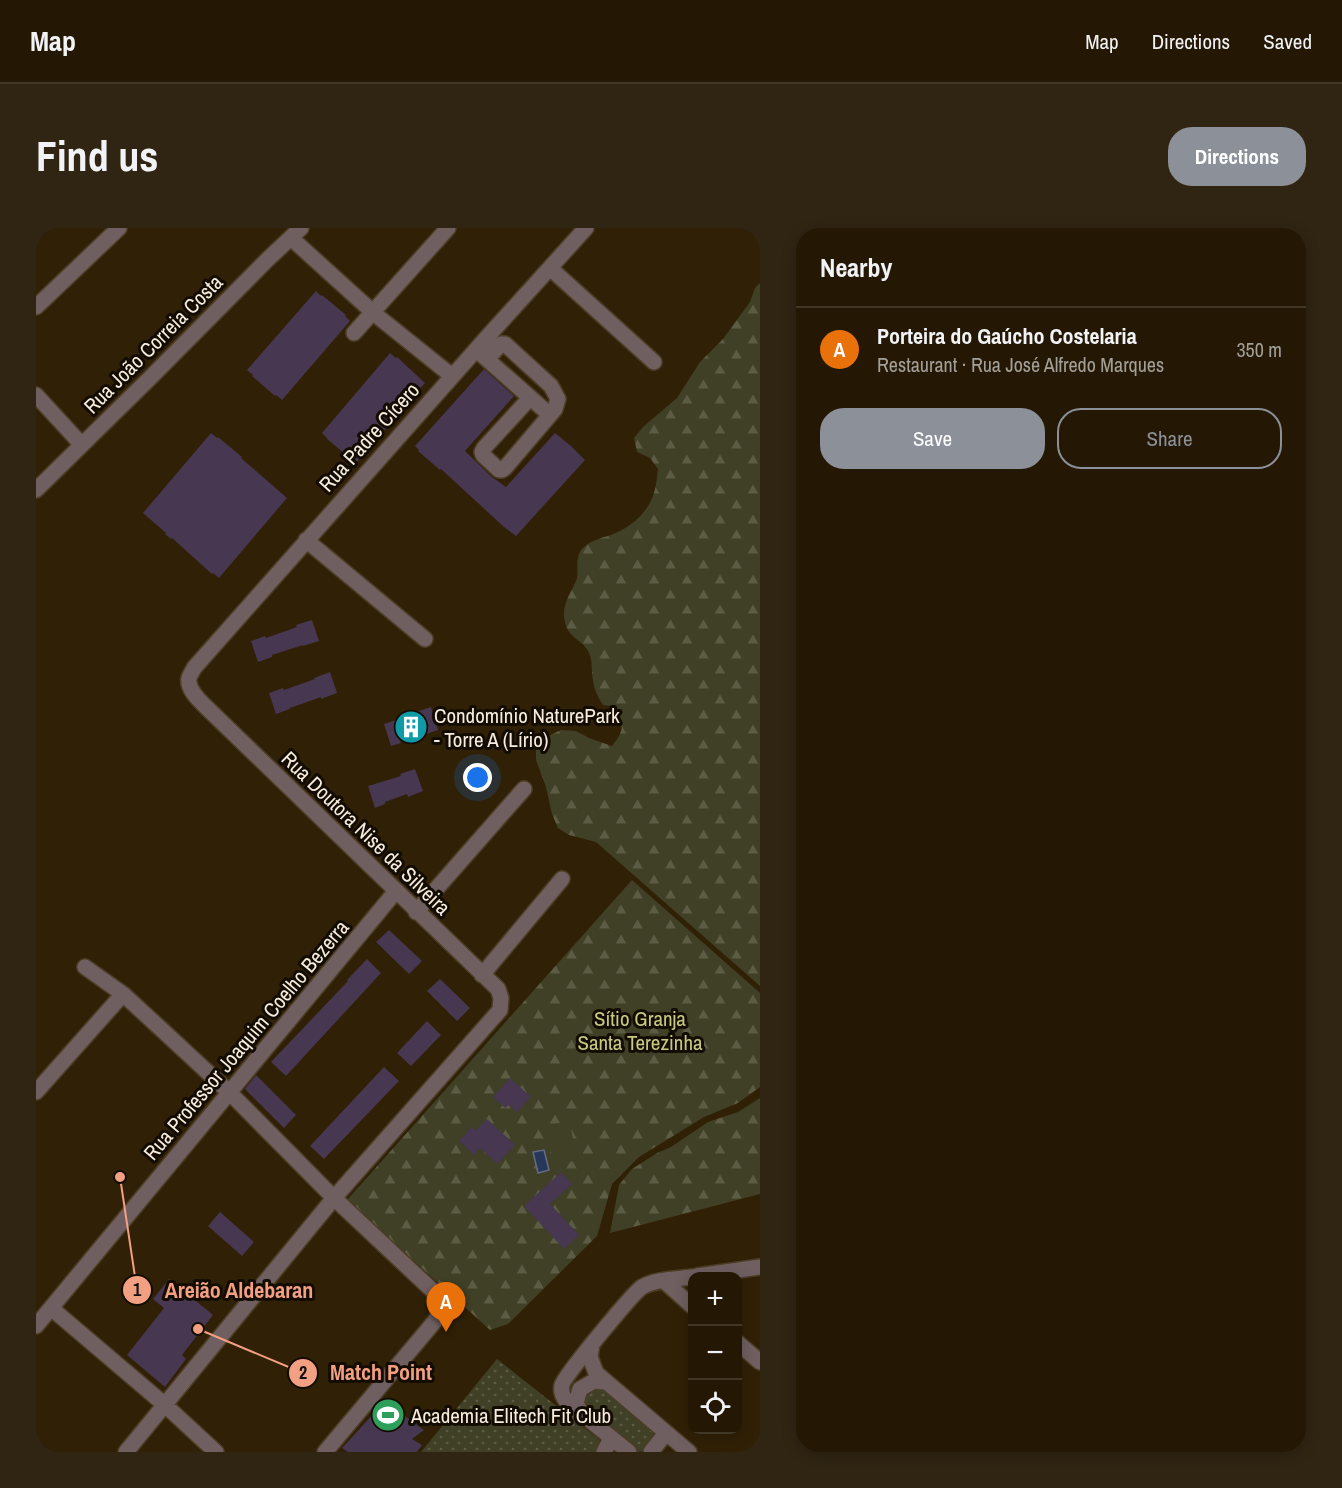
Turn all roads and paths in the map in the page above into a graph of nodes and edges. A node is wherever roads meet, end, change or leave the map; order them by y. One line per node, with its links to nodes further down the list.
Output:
1 (119, 228): 6 (street)
2 (448, 228): 7 (street)
3 (586, 228): 5 (street, Rua Padre Cícero)
4 (296, 233): 7 (street); 15 (street, Rua João Correia Costa)
5 (550, 268): 9 (street, Rua Padre Cícero); 10 (street)
6 (36, 307)
7 (372, 312): 8 (street); 11 (street)
8 (354, 333)
9 (482, 354): 11 (street, Rua Padre Cícero); 13 (street); 14 (street)
10 (654, 362)
11 (452, 376): 17 (street, Rua Padre Cícero)
12 (36, 395): 15 (street)
13 (530, 398): 14 (street); 14 (street)
14 (550, 415)
15 (82, 446): 16 (street, Rua João Correia Costa)
16 (36, 490)
17 (306, 540): 18 (street); 19 (street, Rua Padre Cícero)
18 (425, 639)
19 (189, 679): 22 (street, Rua Doutora Nise da Silveira)
20 (524, 789): 23 (street)
21 (562, 879): 25 (street)
22 (396, 891): 23 (street, Rua Doutora Nise da Silveira); 28 (street, Rua Professor Joaquim Coelho Bezerra)
23 (416, 912): 25 (street, Rua Doutora Nise da Silveira)
24 (86, 968): 26 (street)
25 (482, 975): 29 (street, Rua Doutora Nise da Silveira)
26 (123, 994): 27 (street); 28 (street)
27 (36, 1092)
28 (229, 1092): 29 (street); 35 (street, Rua Professor Joaquim Coelho Bezerra)
29 (334, 1198): 41 (street); 47 (street)
30 (760, 1268): 31 (street)
31 (728, 1272)
32 (688, 1278): 33 (street)
33 (664, 1281): 34 (street); 37 (street)
34 (688, 1302)
35 (51, 1308): 36 (street, Rua Professor Joaquim Coelho Bezerra); 41 (street)
36 (36, 1326)
37 (592, 1344): 40 (street); 42 (street)
38 (742, 1346): 39 (street)
39 (760, 1362)
40 (605, 1382): 42 (street); 43 (street)
41 (165, 1405): 45 (street); 46 (street)
42 (582, 1414): 44 (street)
43 (666, 1433): 49 (street); 50 (street)
44 (622, 1449): 48 (street)
45 (126, 1452)
46 (216, 1452)
47 (325, 1452)
48 (604, 1452)
49 (651, 1452)
50 (689, 1452)

